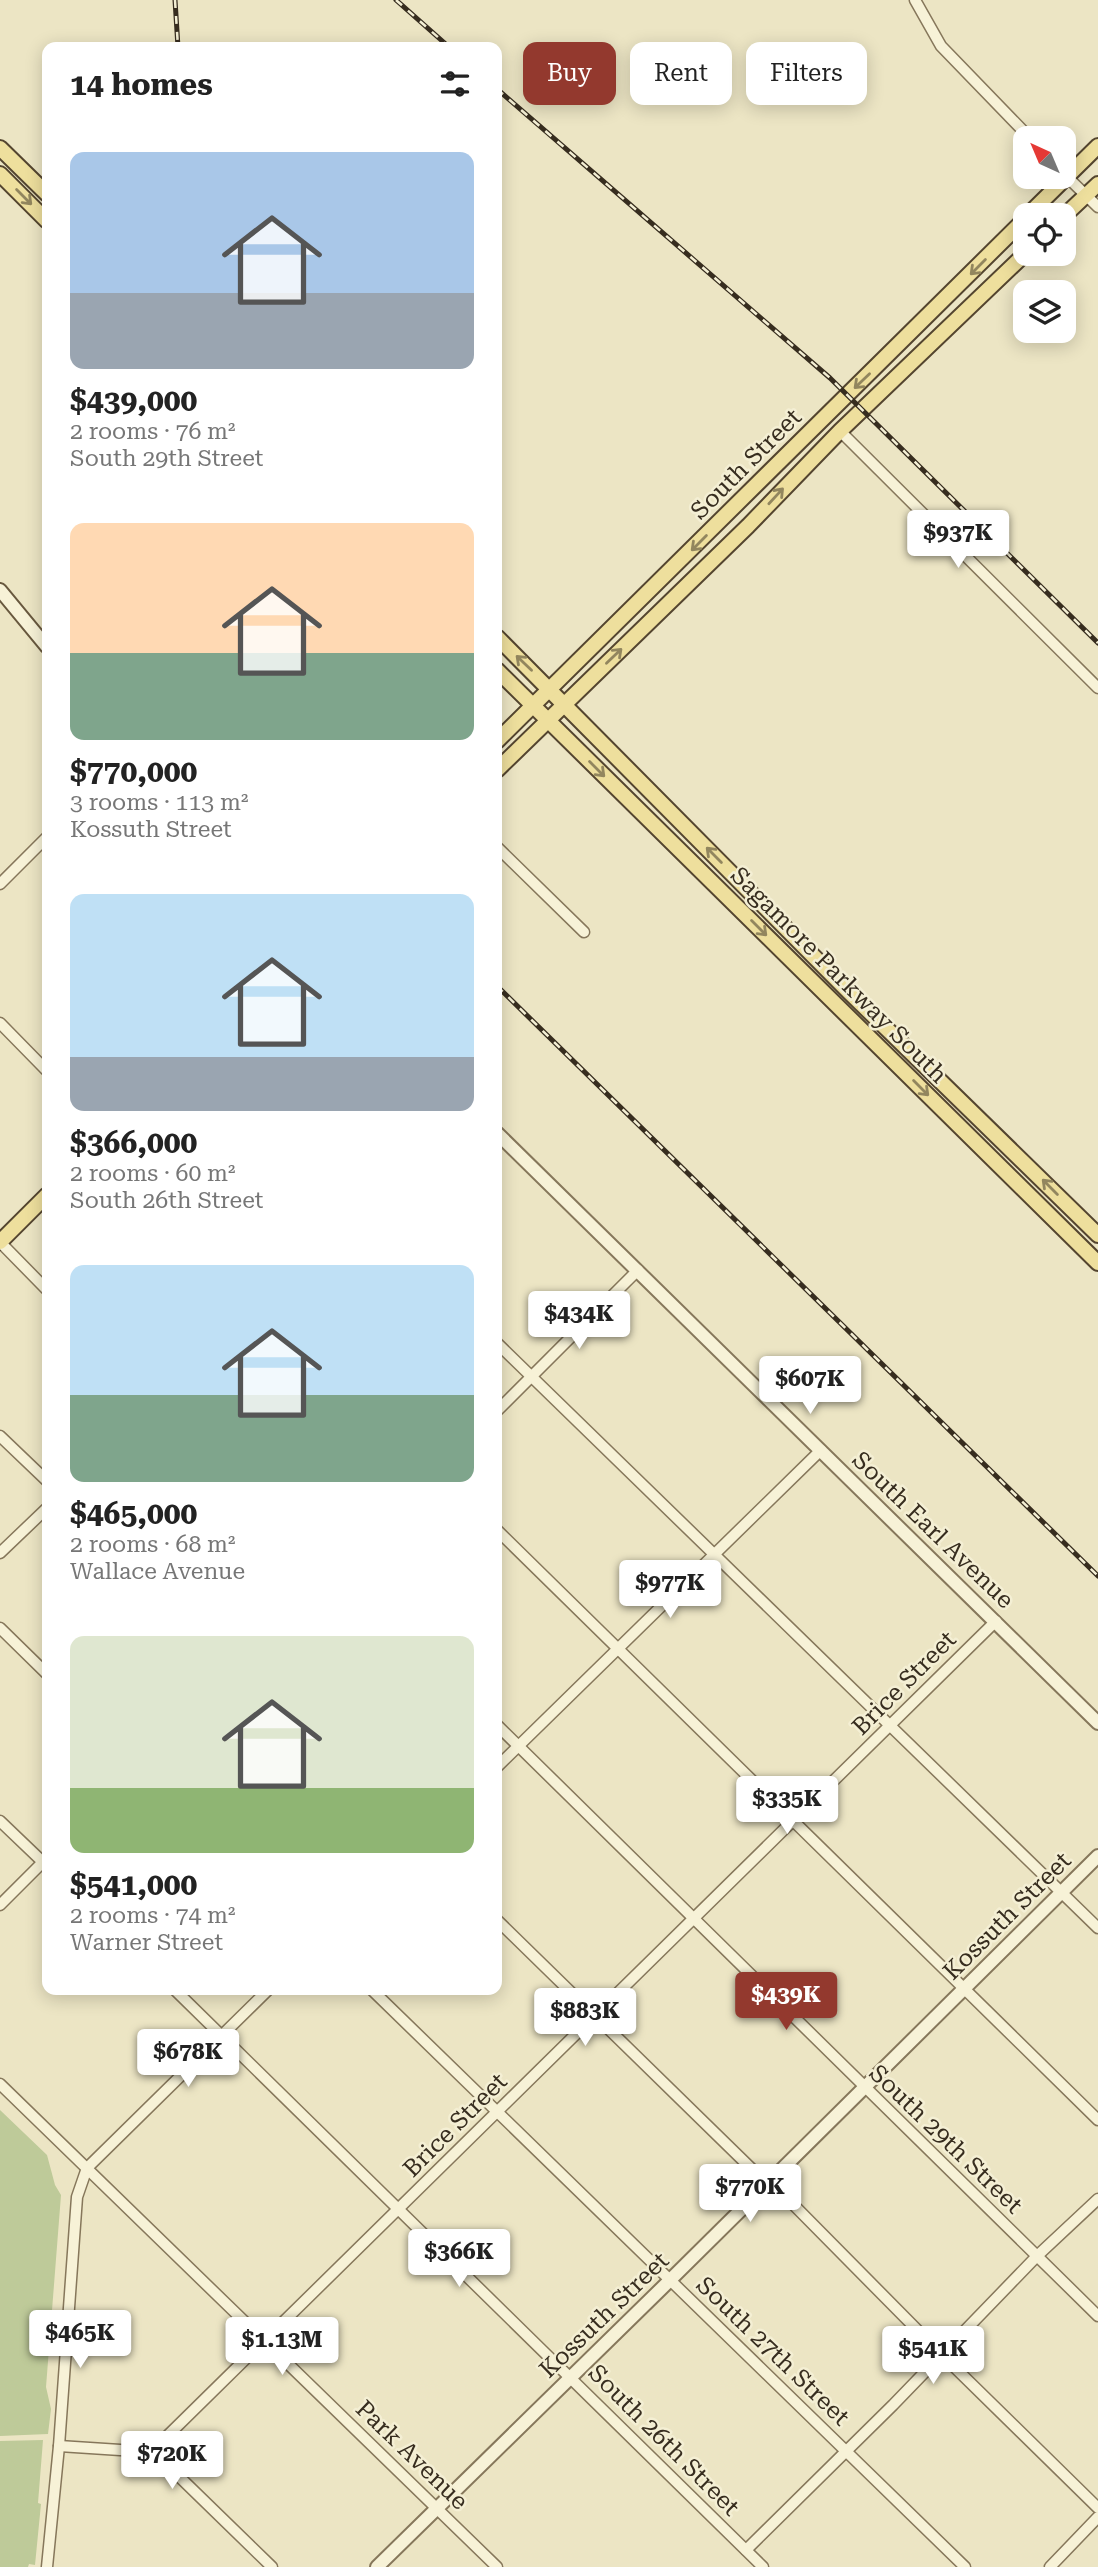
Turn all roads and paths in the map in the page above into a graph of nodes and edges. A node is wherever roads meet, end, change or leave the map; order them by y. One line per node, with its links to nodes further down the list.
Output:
1 (915, 0): 2 (street)
2 (1019, 126)
3 (1098, 146): 5 (main road, South Street)
4 (0, 149): 9 (main road)
5 (1076, 165)
6 (0, 174): 15 (main road, one-way to 15)
7 (1098, 184): 11 (main road)
8 (1076, 185): 11 (street)
9 (42, 189)
10 (1052, 189): 12 (main road, South Street)
11 (1086, 195): 13 (main road); 14 (street)
12 (1040, 203)
13 (1076, 205)
14 (1098, 207)
15 (42, 216)
16 (1013, 231): 18 (main road, South Street, one-way to 18)
17 (1013, 265): 19 (main road, South Street)
18 (911, 334): 19 (main road); 26 (main road, South Street, one-way to 26)
19 (927, 348): 20 (main road, South Street)
20 (841, 431): 25 (street); 27 (main road, South Street, one-way to 20)
21 (0, 590): 22 (street)
22 (42, 641)
23 (502, 642): 26 (main road, Sagamore Parkway South, one-way to 23)
24 (502, 675): 28 (main road, Sagamore Parkway South)
25 (1098, 688)
26 (551, 690): 27 (main road, Sagamore Parkway South); 28 (main road, South Street)
27 (565, 704): 29 (main road, South Street); 40 (main road, Sagamore Parkway South, one-way to 27)
28 (533, 706): 29 (main road, Sagamore Parkway South); 30 (main road, South Street)
29 (548, 721): 31 (main road, South Street); 42 (main road, Sagamore Parkway South, one-way to 42)
30 (502, 736)
31 (502, 765)
32 (42, 843): 34 (street)
33 (502, 852): 35 (street)
34 (0, 884)
35 (584, 932)
36 (0, 1023): 37 (street)
37 (42, 1066)
38 (502, 1138): 43 (street, South Earl Avenue)
39 (42, 1200): 41 (main road)
40 (1098, 1235)
41 (0, 1242): 44 (street)
42 (1098, 1263)
43 (638, 1270): 46 (street); 49 (street, South Earl Avenue)
44 (42, 1285)
45 (502, 1348): 46 (street)
46 (532, 1376): 47 (street); 54 (street)
47 (502, 1406)
48 (0, 1436): 50 (street)
49 (821, 1450): 54 (street); 55 (street, South Earl Avenue)
50 (42, 1477)
51 (42, 1513): 53 (street)
52 (502, 1535): 57 (street)
53 (0, 1553)
54 (715, 1555): 57 (street); 60 (street)
55 (996, 1621): 59 (street, South Earl Avenue); 60 (street, Brice Street)
56 (0, 1628): 58 (street)
57 (618, 1649): 62 (street); 65 (street)
58 (42, 1669)
59 (1098, 1723)
60 (891, 1727): 65 (street, Brice Street); 69 (street)
61 (502, 1730): 62 (street, South 29th Street)
62 (518, 1746): 63 (street); 71 (street, South 29th Street)
63 (502, 1762)
64 (0, 1821): 67 (street)
65 (794, 1821): 71 (street, Brice Street); 74 (street)
66 (1098, 1856): 69 (street, Kossuth Street)
67 (42, 1858)
68 (42, 1866): 70 (street)
69 (1061, 1892): 73 (street); 74 (street, Kossuth Street)
70 (0, 1905)
71 (694, 1919): 78 (street, Brice Street); 81 (street, South 29th Street)
72 (502, 1925): 78 (street)
73 (1098, 1928)
74 (963, 1989): 81 (street, Kossuth Street); 83 (street)
75 (180, 1995): 79 (street, South 26th Street)
76 (263, 1995): 79 (street)
77 (377, 1995): 82 (street, South 27th Street)
78 (595, 2017): 82 (street, Brice Street); 85 (street)
79 (222, 2035): 84 (street); 87 (street, South 26th Street)
80 (0, 2084): 84 (street, Park Avenue)
81 (863, 2088): 85 (street, Kossuth Street); 88 (street, South 29th Street)
82 (498, 2112): 87 (street, Brice Street); 89 (street, South 27th Street)
83 (1098, 2120)
84 (83, 2164): 91 (street, Park Avenue); 94 (street)
85 (769, 2181): 89 (street, Kossuth Street); 92 (street)
86 (1098, 2199): 88 (street)
87 (399, 2210): 91 (street, Brice Street); 93 (street, South 26th Street)
88 (1037, 2256): 90 (street, South 29th Street); 92 (street)
89 (669, 2281): 93 (street, Kossuth Street); 95 (street, South 27th Street)
90 (1098, 2316)
91 (265, 2339): 96 (street, Brice Street); 97 (street, Park Avenue)
92 (942, 2356): 95 (street); 98 (street)
93 (570, 2377): 97 (street, Kossuth Street); 100 (street, South 26th Street)
94 (59, 2446): 96 (street); 101 (street)
95 (846, 2451): 100 (street); 106 (street, South 27th Street)
96 (151, 2452): 102 (street)
97 (437, 2508): 103 (street, Kossuth Street); 104 (street, Park Avenue)
98 (1098, 2508)
99 (1098, 2518): 107 (street)
100 (746, 2550): 105 (street, South 26th Street)
101 (47, 2567)
102 (272, 2567)
103 (377, 2567)
104 (497, 2567)
105 (763, 2567)
106 (965, 2567)
107 (1050, 2567)

